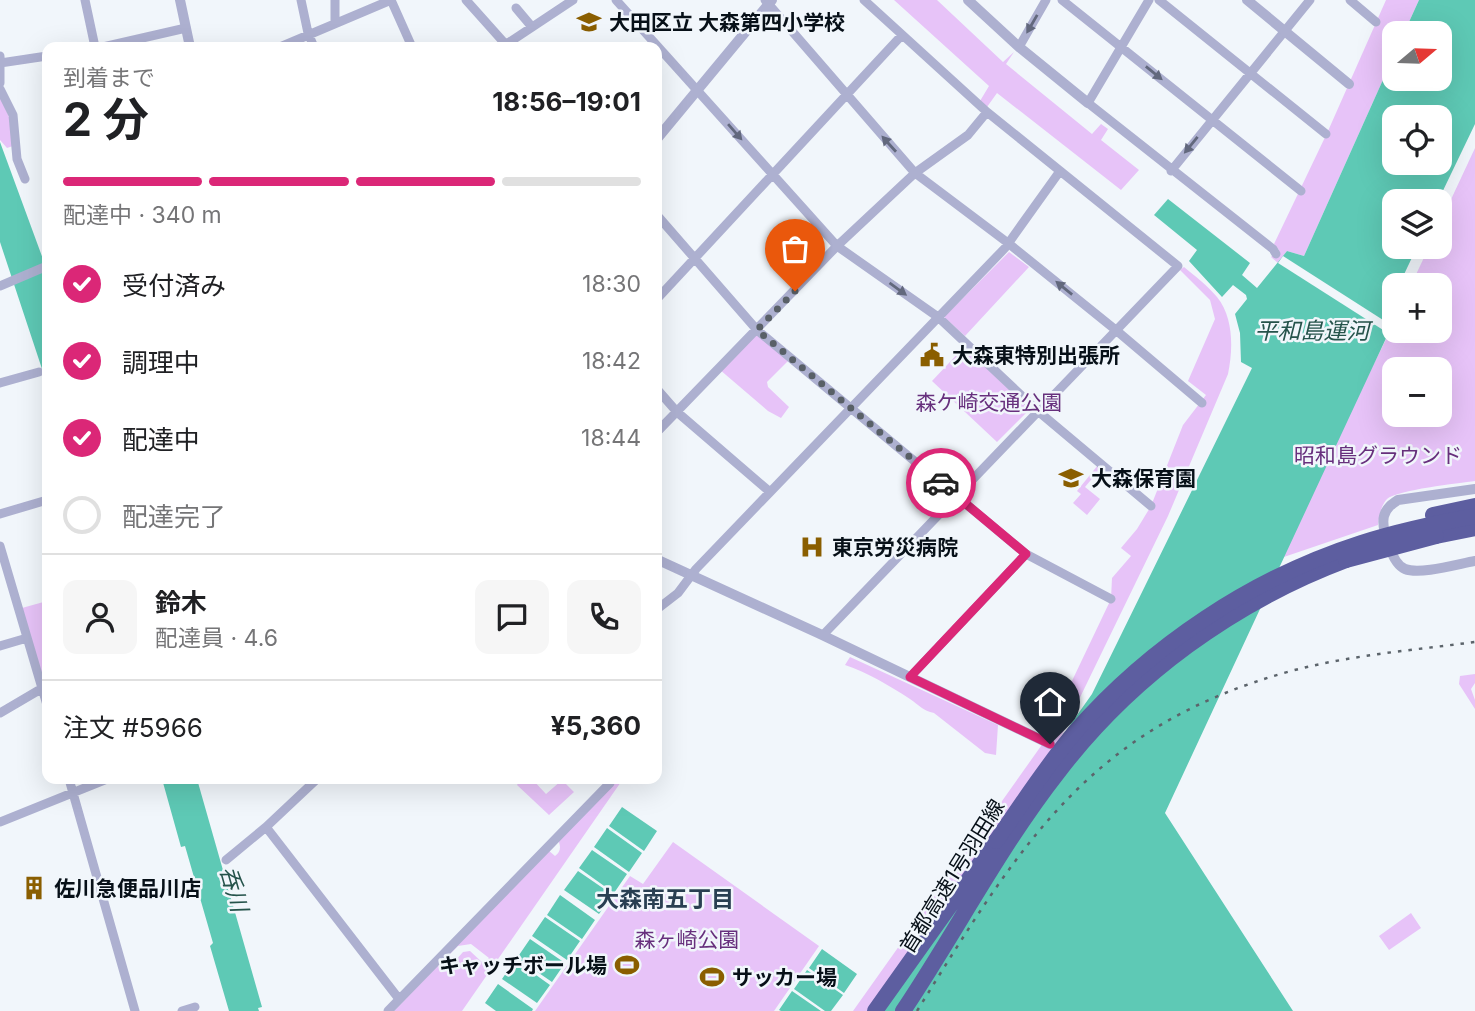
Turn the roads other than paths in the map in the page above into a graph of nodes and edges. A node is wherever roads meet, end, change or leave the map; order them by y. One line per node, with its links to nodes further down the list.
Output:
1 (85, 0): 27 (street)
2 (180, 0): 23 (street)
3 (301, 0): 25 (street)
4 (335, 0): 20 (street)
5 (391, 0): 20 (street); 32 (street)
6 (466, 0): 33 (street)
7 (573, 0): 22 (street)
8 (617, 0): 35 (street)
9 (864, 0): 26 (street)
10 (968, 0): 36 (street)
11 (1046, 0): 36 (street, one-way to 36)
12 (1062, 0): 37 (street)
13 (1149, 0): 37 (street)
14 (1159, 0): 41 (street)
15 (1247, 0): 24 (street)
16 (1310, 0): 24 (street)
17 (1350, 0): 21 (street)
18 (769, 2): 44 (street); 45 (street)
19 (516, 8): 22 (street)
20 (335, 22): 25 (street)
21 (1376, 22)
22 (532, 27): 34 (street)
23 (186, 28): 28 (street); 29 (street)
24 (1285, 30): 41 (street); 42 (street)
25 (308, 33): 30 (street); 31 (street)
26 (902, 35): 45 (street); 47 (street)
27 (94, 42)
28 (125, 42)
29 (189, 42)
30 (290, 42)
31 (312, 42)
32 (410, 42)
33 (502, 42)
34 (511, 42)
35 (655, 42)
36 (1018, 47): 46 (street)
37 (1121, 47): 46 (street); 48 (street, one-way to 48)
38 (662, 50): 44 (street)
39 (42, 57): 40 (street)
40 (1, 61): 43 (street)
41 (1250, 73): 48 (street); 50 (street)
42 (1349, 84)
43 (0, 86): 55 (street)
44 (698, 90): 49 (street); 54 (street, one-way to 54)
45 (846, 96): 53 (street, one-way to 45); 54 (street)
46 (1088, 103): 52 (street)
47 (988, 112): 51 (street); 53 (street)
48 (1212, 120): 52 (street, one-way to 52); 56 (street)
49 (662, 133)
50 (1326, 134)
51 (1060, 171): 58 (street); 67 (street)
52 (1171, 171): 60 (street)
53 (915, 173): 58 (street); 59 (street)
54 (773, 175): 59 (street); 61 (street)
55 (25, 179)
56 (1301, 191)
57 (662, 221): 61 (street)
58 (1008, 243): 65 (street); 67 (street, one-way to 58)
59 (837, 246): 65 (street, one-way to 65); 66 (street)
60 (1276, 254)
61 (695, 258): 64 (street); 66 (street)
62 (42, 268): 63 (street)
63 (0, 286)
64 (662, 294)
65 (938, 317): 72 (street); 74 (street)
66 (757, 330): 72 (street); 73 (street)
67 (1117, 331): 71 (street); 74 (street)
68 (39, 372): 69 (street)
69 (0, 383)
70 (662, 395): 73 (street)
71 (1202, 403)
72 (850, 408): 77 (street); 78 (street)
73 (677, 412): 75 (street); 77 (street)
74 (1039, 412): 78 (street); 80 (street)
75 (662, 427)
76 (1475, 489): 88 (street)
77 (770, 492): 90 (street)
78 (957, 496): 87 (street); 93 (street)
79 (42, 501): 82 (street)
80 (1151, 506)
81 (1475, 506): 85 (highway, bridge)
82 (0, 514)
83 (1475, 516): 85 (highway, 首都高速1号羽田線, bridge)
84 (1475, 530): 117 (highway, 首都高速1号羽田線, bridge)
85 (1362, 542): 108 (highway, 首都高速1号羽田線, bridge)
86 (0, 546): 94 (street)
87 (1026, 554): 91 (street); 96 (street)
88 (1475, 561)
89 (662, 562): 90 (street)
90 (691, 575): 92 (street); 93 (street)
91 (1111, 599)
92 (662, 605)
93 (823, 635): 96 (street)
94 (27, 638): 95 (street); 97 (street)
95 (0, 646)
96 (910, 677): 100 (street)
97 (42, 679)
98 (42, 689): 99 (street)
99 (0, 713)
100 (1050, 744)
101 (70, 784): 105 (street)
102 (95, 784): 105 (street)
103 (312, 784): 107 (street)
104 (609, 784): 110 (street)
105 (73, 793): 106 (street); 112 (street)
106 (0, 822)
107 (266, 827): 109 (street); 110 (street)
108 (996, 841): 115 (highway); 116 (highway, 首都高速1号羽田線)
109 (226, 860)
110 (399, 999): 114 (street)
111 (195, 1007): 113 (street)
112 (135, 1011)
113 (182, 1011)
114 (388, 1011)
115 (875, 1011)
116 (890, 1011)
117 (903, 1011)

